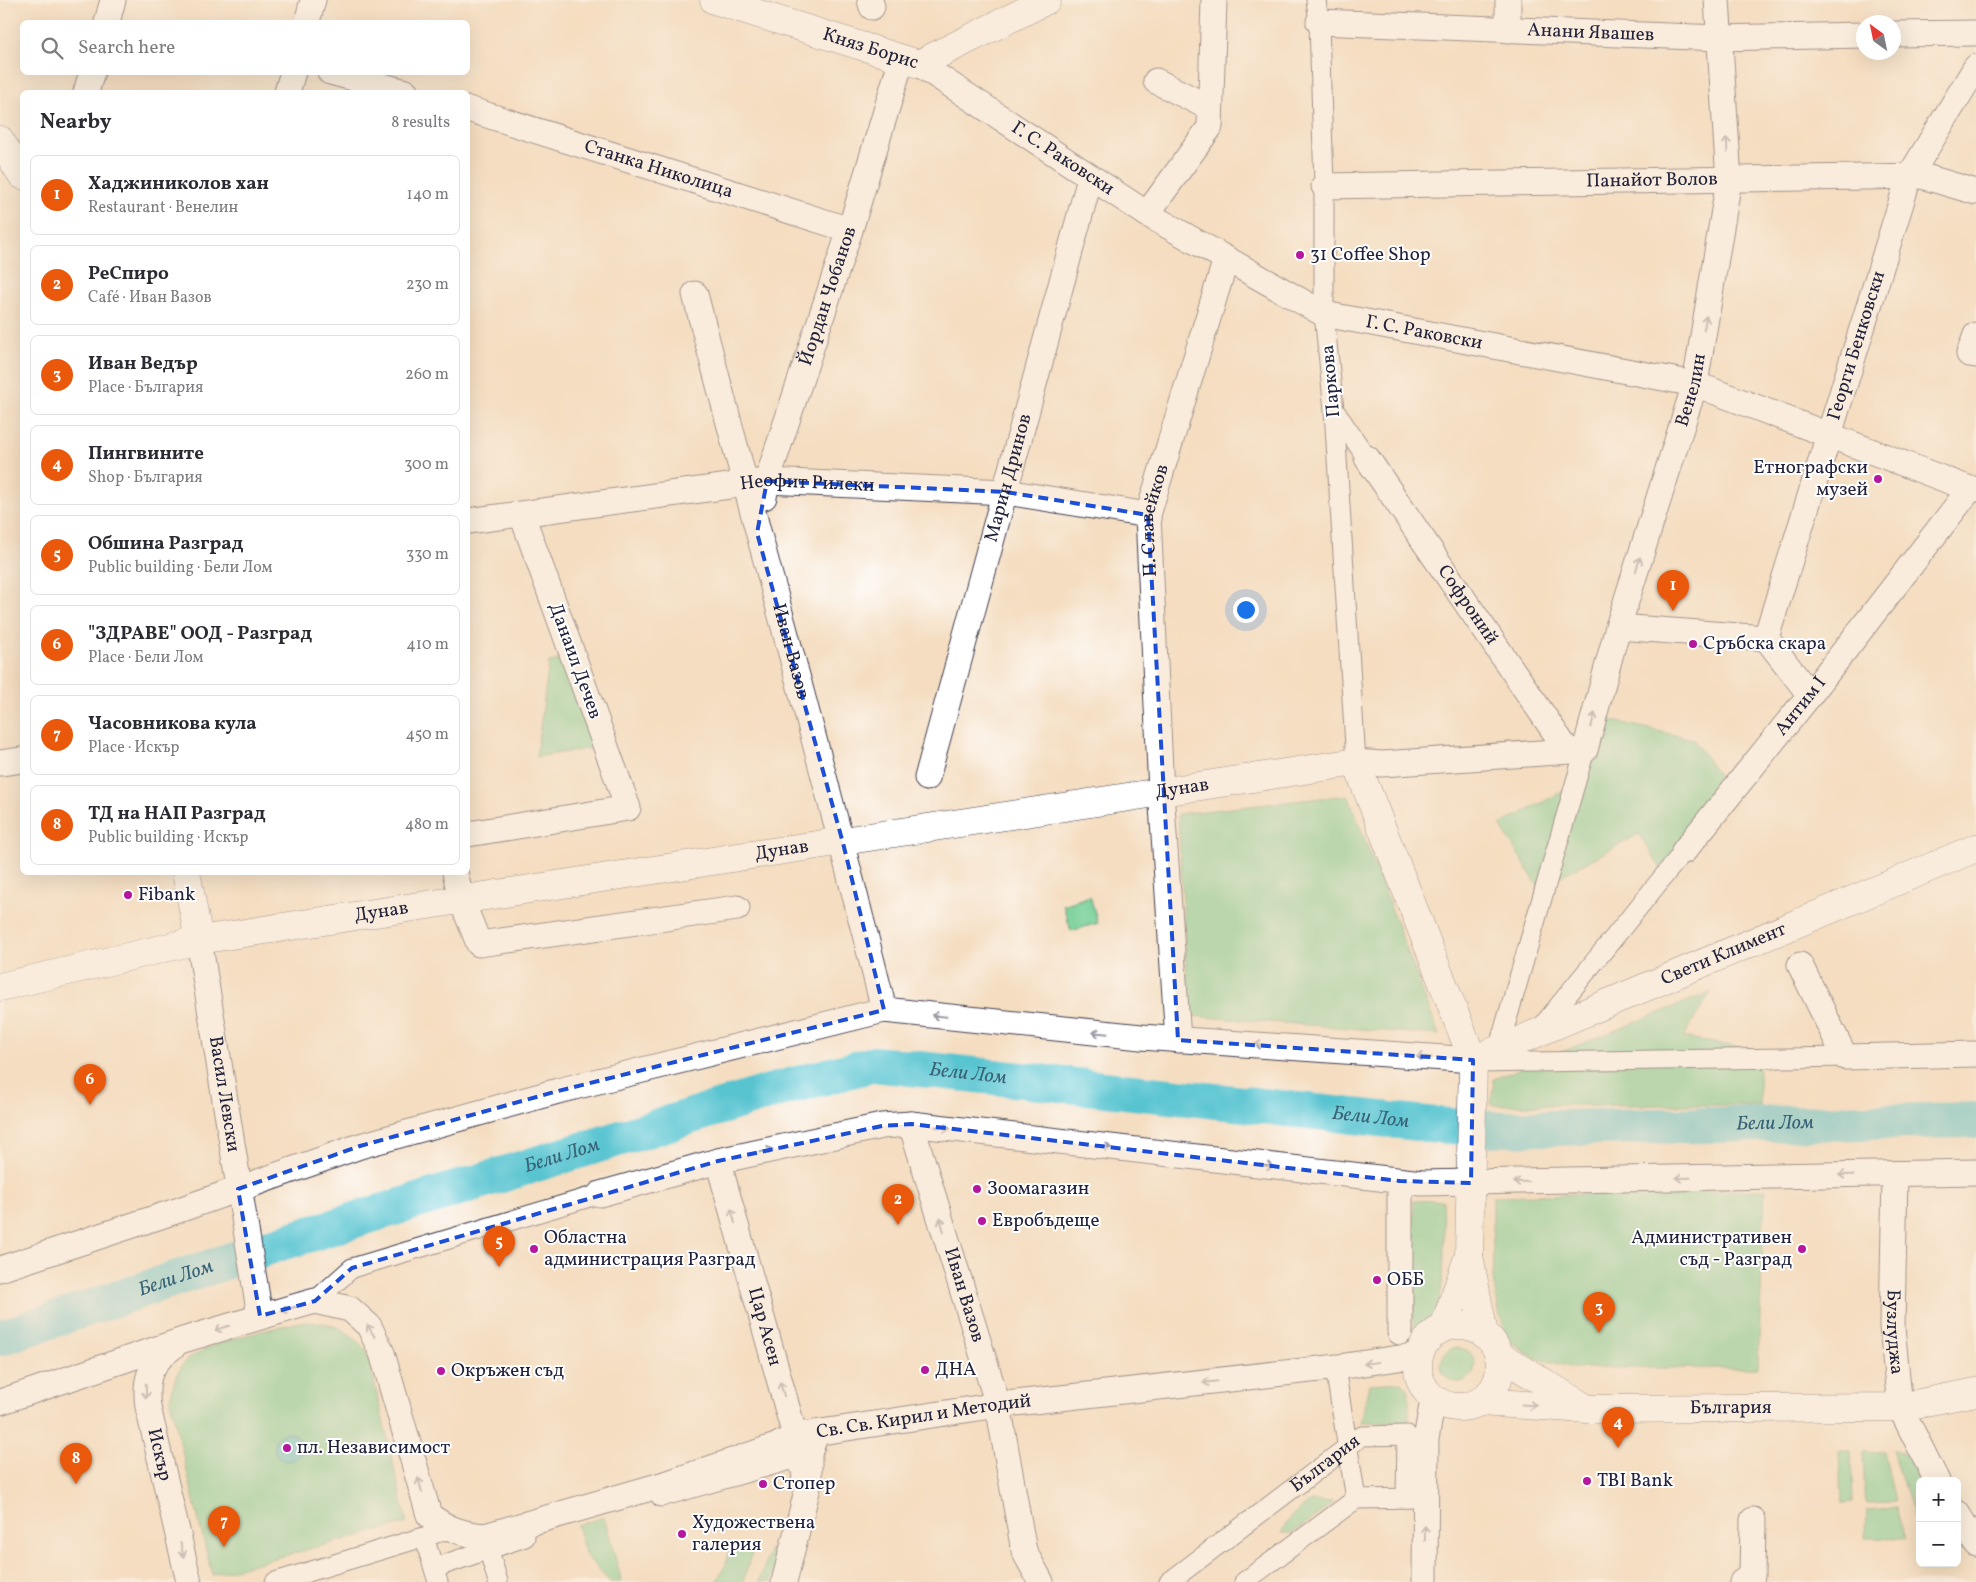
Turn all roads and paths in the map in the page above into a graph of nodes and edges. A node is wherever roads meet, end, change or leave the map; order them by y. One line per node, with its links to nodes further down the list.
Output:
1 (113, 0): 9 (street)
2 (313, 0): 10 (street)
3 (714, 0): 16 (street, Княз Борис)
4 (1046, 0): 16 (street, Княз Борис)
5 (1214, 0): 25 (street)
6 (1508, 0): 11 (street)
7 (1717, 0): 15 (street, Венелин)
8 (1317, 11): 11 (street, Анани Явашев); 32 (street, Паркова)
9 (108, 20)
10 (308, 20)
11 (1508, 30): 15 (street, Анани Явашев)
12 (1976, 33): 13 (street)
13 (1901, 34)
14 (1856, 35): 15 (street, Анани Явашев)
15 (1719, 38): 31 (street, Венелин, one-way to 15)
16 (911, 61): 30 (street, Г. С. Раковски); 35 (street, Йордан Чобанов)
17 (1976, 67): 29 (street, Георги Бенковски)
18 (91, 75): 22 (street)
19 (292, 75): 23 (street)
20 (341, 75): 24 (street)
21 (1156, 81): 25 (street)
22 (87, 90)
23 (288, 90)
24 (398, 90)
25 (1210, 108): 34 (street)
26 (470, 110): 35 (street, Станка Николица)
27 (0, 140): 28 (street)
28 (20, 172)
29 (1909, 176): 31 (street, Панайот Волов); 33 (street, Панайот Волов); 41 (street, Георги Бенковски)
30 (1090, 178): 34 (street, Г. С. Раковски); 45 (street, Марин Дринов)
31 (1729, 180): 32 (street, Панайот Волов); 39 (street, Венелин, one-way to 31)
32 (1324, 186): 38 (street, Паркова)
33 (1976, 192)
34 (1147, 214): 36 (street, Г. С. Раковски)
35 (850, 230): 43 (street, Йордан Чобанов)
36 (1226, 259): 38 (street, Г. С. Раковски); 47 (street, П. Славейков)
37 (694, 294): 43 (street, Иван Вазов)
38 (1324, 314): 39 (street, Г. С. Раковски); 40 (street, Паркова)
39 (1695, 384): 41 (street, Г. С. Раковски); 49 (street, Венелин, one-way to 39)
40 (1334, 410): 42 (street); 54 (street, Паркова)
41 (1827, 434): 44 (street, Г. С. Раковски); 50 (street, Георги Бенковски)
42 (1367, 458): 52 (street, Софроний)
43 (756, 483): 45 (street, Неофит Рилски); 46 (street, Неофит Рилски); 59 (street, Иван Вазов)
44 (1973, 489): 51 (street, Антим I)
45 (1006, 492): 47 (street, Неофит Рилски); 56 (street, Марин Дринов)
46 (522, 515): 48 (street, Неофит Рилски); 58 (street, Данаил Дечев)
47 (1148, 515): 57 (street, П. Славейков)
48 (470, 521)
49 (1618, 628): 50 (street); 52 (street, Венелин, one-way to 49)
50 (1766, 638): 51 (street)
51 (1810, 695): 61 (street, Антим I)
52 (1576, 750): 54 (street, Дунав); 72 (street)
53 (20, 760): 55 (street)
54 (1356, 762): 57 (street, Дунав); 75 (street)
55 (0, 763)
56 (927, 778)
57 (1161, 791): 59 (street, Дунав); 71 (street, П. Славейков)
58 (470, 834)
59 (843, 842): 64 (street, Дунав); 69 (street, Иван Вазов)
60 (1976, 848): 70 (street, Свети Климент)
61 (1684, 851): 70 (street)
62 (187, 875): 66 (street, Васил Левски)
63 (456, 875): 64 (street)
64 (461, 899): 65 (street); 66 (street, Дунав)
65 (737, 908)
66 (198, 940): 68 (street, Дунав); 83 (street, Васил Левски)
67 (1800, 965): 74 (street)
68 (0, 987)
69 (884, 1010): 71 (street, one-way to 69); 83 (street)
70 (1538, 1032): 72 (street, Свети Климент)
71 (1178, 1040): 75 (street, one-way to 71)
72 (1498, 1050): 75 (street, Свети Климент)
73 (1976, 1054): 74 (street)
74 (1845, 1057): 75 (street)
75 (1473, 1062): 81 (street)
76 (911, 1124): 77 (street, one-way to 76); 80 (street, one-way to 80); 98 (street, Иван Вазов, one-way to 76)
77 (718, 1161): 82 (street); 101 (street, Цар Асен, one-way to 77)
78 (1976, 1172): 79 (street)
79 (1894, 1174): 81 (street, one-way to 81); 99 (street, Бузлуджа)
80 (1400, 1181): 81 (street); 89 (street)
81 (1471, 1183): 84 (street)
82 (600, 1194): 86 (street)
83 (240, 1201): 85 (street); 87 (street, Васил Левски)
84 (1469, 1255): 88 (street); 91 (street)
85 (0, 1268)
86 (315, 1302): 87 (street, one-way to 87); 110 (street, one-way to 86)
87 (260, 1316): 90 (street, one-way to 90)
88 (1444, 1327): 91 (street); 92 (street)
89 (1400, 1332)
90 (183, 1340): 96 (street); 114 (street, Искър, one-way to 114)
91 (1491, 1344): 97 (street); 100 (street)
92 (1419, 1355): 93 (street, Св. Св. Кирил и Методий, one-way to 93); 95 (street)
93 (1335, 1368): 98 (street, Св. Св. Кирил и Методий, one-way to 98); 103 (street)
94 (1976, 1392): 99 (street, България)
95 (1433, 1400): 97 (street); 102 (street)
96 (0, 1402)
97 (1480, 1402): 100 (street, България, one-way to 100)
98 (998, 1405): 101 (street, Св. Св. Кирил и Методий); 118 (street, Иван Вазов)
99 (1900, 1407): 100 (street, България); 104 (street, Бузлуджа)
100 (1587, 1409)
101 (806, 1435): 111 (street, Св. Св. Кирил и Методий); 117 (street)
102 (1417, 1435): 103 (street, България); 105 (street)
103 (1347, 1447): 106 (street); 119 (street, България)
104 (1935, 1477)
105 (1416, 1498): 106 (street); 121 (street, one-way to 105)
106 (1356, 1499): 120 (street)
107 (795, 1504): 111 (street)
108 (1753, 1520): 122 (street)
109 (1961, 1520): 112 (street)
110 (439, 1531): 111 (street, Св. Св. Кирил и Методий); 113 (street); 115 (street)
111 (487, 1542): 113 (street); 116 (street)
112 (1976, 1544)
113 (436, 1575)
114 (188, 1582)
115 (275, 1582)
116 (498, 1582)
117 (784, 1582)
118 (1041, 1582)
119 (1169, 1582)
120 (1244, 1582)
121 (1425, 1582)
122 (1742, 1582)

